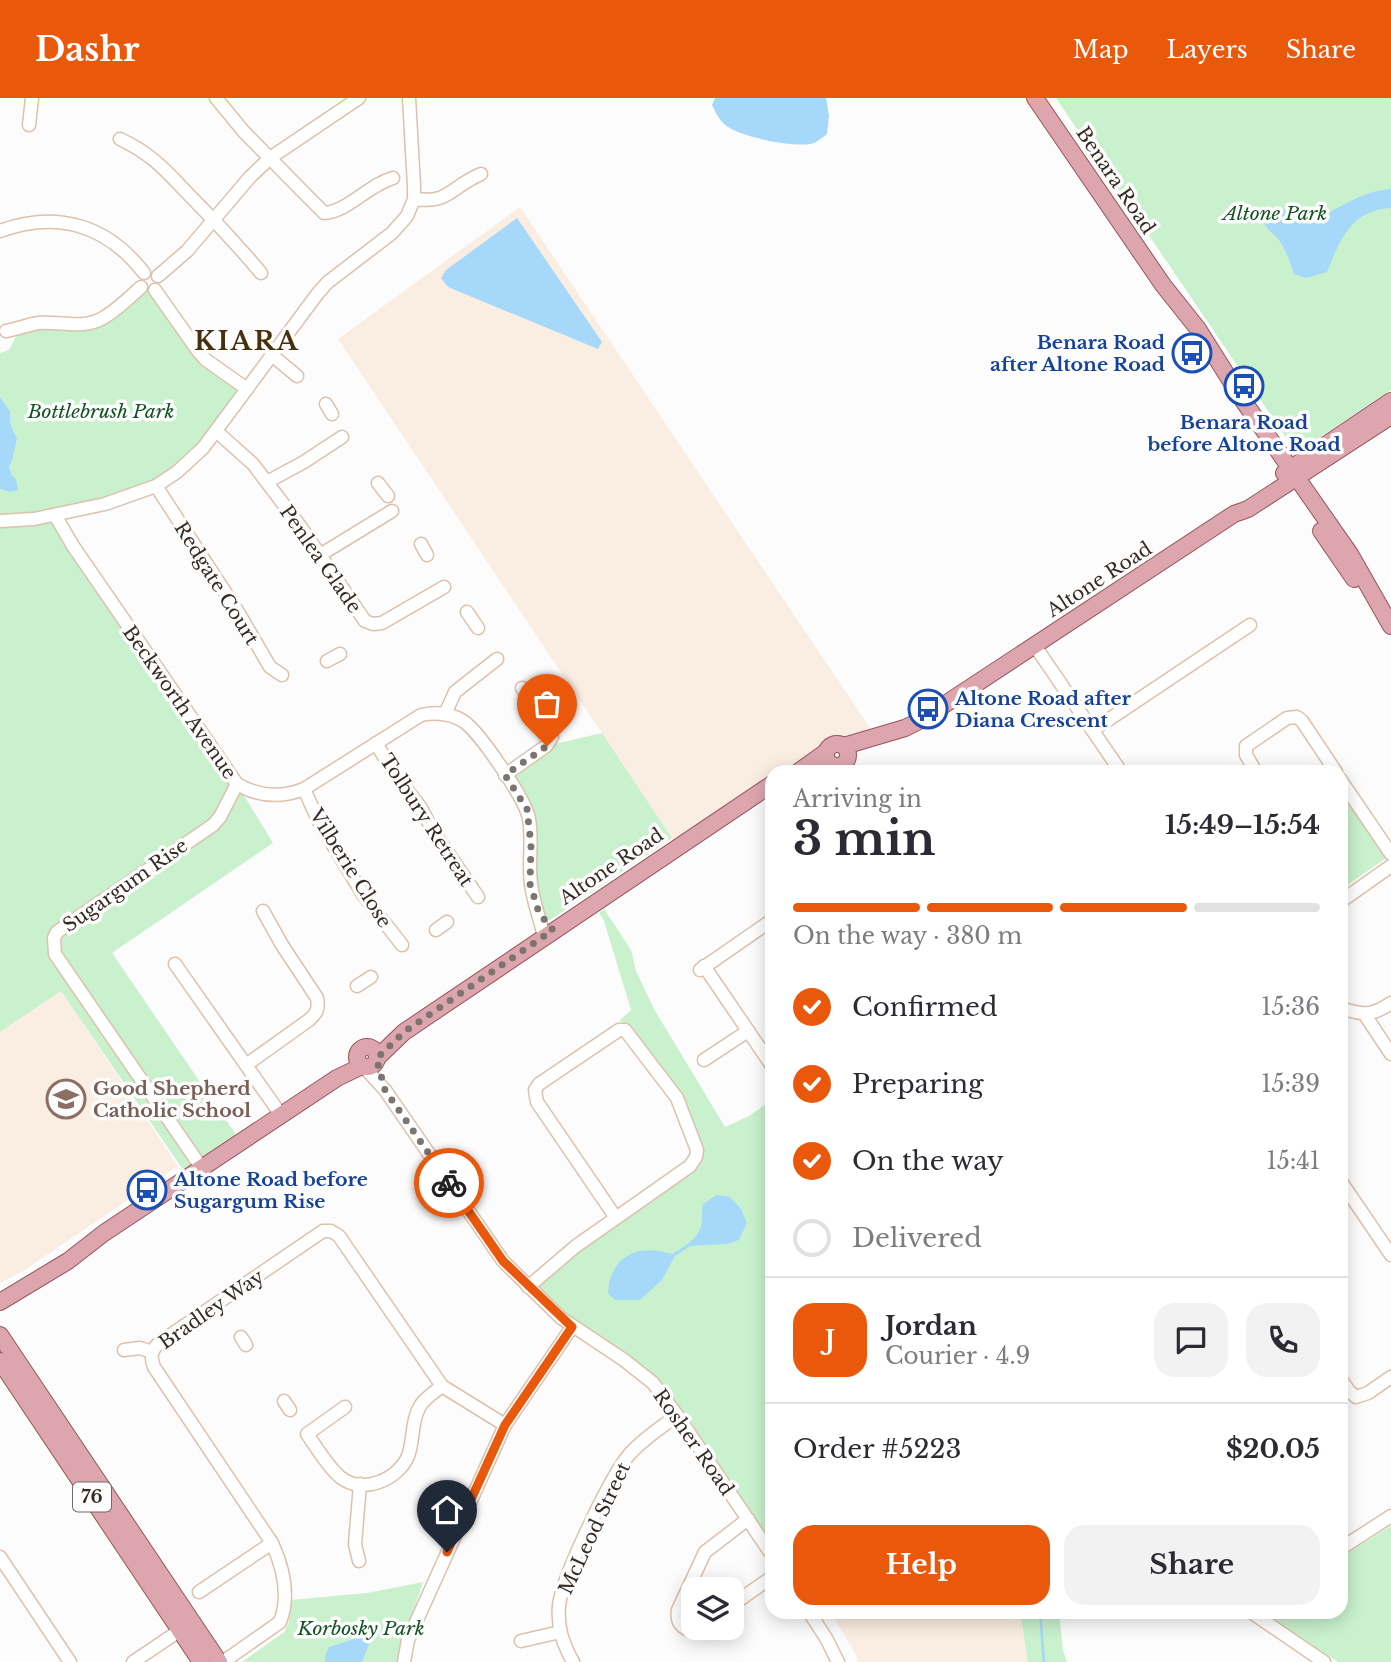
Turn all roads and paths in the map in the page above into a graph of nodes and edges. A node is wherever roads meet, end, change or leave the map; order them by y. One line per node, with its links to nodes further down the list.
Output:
1 (32, 98): 6 (street)
2 (216, 98): 8 (street)
3 (359, 98): 8 (street)
4 (409, 98): 11 (street)
5 (1035, 98): 27 (main road, Benara Road)
6 (29, 125)
7 (120, 139): 12 (street)
8 (270, 158): 10 (street); 12 (street)
9 (481, 174): 11 (street)
10 (393, 178)
11 (414, 199): 20 (street)
12 (215, 220): 15 (street); 16 (street)
13 (0, 231): 14 (street)
14 (144, 273): 16 (street); 17 (street)
15 (261, 273)
16 (158, 276): 18 (street)
17 (141, 287): 18 (street); 19 (street)
18 (155, 290): 22 (street)
19 (6, 331)
20 (273, 356): 21 (street); 22 (street)
21 (297, 376)
22 (247, 389): 25 (street)
23 (1391, 401): 27 (main road, Altone Road)
24 (1391, 416): 27 (main road, Altone Road)
25 (216, 431): 28 (street, Penlea Glade); 30 (street)
26 (342, 437): 28 (street)
27 (1289, 476): 39 (main road, Benara Road); 41 (main road, Benara Road); 42 (main road, Altone Road)
28 (267, 482): 35 (street, Penlea Glade)
29 (378, 483): 31 (street)
30 (156, 486): 33 (street); 46 (street, Redgate Court)
31 (388, 496)
32 (392, 511): 35 (street)
33 (60, 514): 34 (street); 59 (street, Beckworth Avenue)
34 (0, 521)
35 (320, 555): 36 (street, Penlea Glade)
36 (444, 587)
37 (467, 612): 40 (street)
38 (1250, 625): 50 (street)
39 (1391, 626)
40 (478, 628)
41 (1391, 632)
42 (1035, 646): 50 (street); 53 (main road, Altone Road)
43 (340, 654): 45 (street)
44 (497, 659): 49 (street)
45 (327, 662)
46 (282, 675)
47 (522, 688): 48 (street)
48 (531, 701)
49 (445, 714): 52 (street, Beckworth Avenue); 58 (street)
50 (1093, 730): 55 (street)
51 (552, 737): 58 (street)
52 (376, 743): 60 (street, Beckworth Avenue); 66 (street, Tolbury Retreat)
53 (840, 761): 54 (main road, Altone Road)
54 (822, 765)
55 (1116, 765)
56 (1252, 765): 57 (street)
57 (1331, 765)
58 (505, 775): 69 (street)
59 (237, 784): 60 (street, Beckworth Avenue); 84 (street, Sugargum Rise)
60 (304, 789): 70 (street, Vilberie Close)
61 (765, 789): 69 (main road, Altone Road)
62 (1348, 791): 63 (street)
63 (1391, 854)
64 (1391, 866): 65 (street)
65 (1348, 895)
66 (478, 897)
67 (263, 911): 82 (street)
68 (765, 925): 77 (street)
69 (549, 933): 80 (main road, Altone Road)
70 (402, 945)
71 (175, 964): 82 (street)
72 (371, 976): 73 (street)
73 (357, 986)
74 (1391, 1003): 76 (street)
75 (1348, 1010): 76 (street)
76 (1365, 1015): 78 (street)
77 (748, 1031): 79 (street); 81 (street)
78 (1391, 1054)
79 (765, 1056)
80 (368, 1059): 83 (main road, Altone Road); 89 (street, Rosher Road)
81 (704, 1060)
82 (246, 1065): 83 (street)
83 (281, 1115): 84 (main road, Altone Road)
84 (201, 1167): 87 (main road, Altone Road)
85 (1348, 1192): 88 (street)
86 (616, 1218): 86 (street); 89 (street)
87 (104, 1233): 90 (main road, Altone Road); 91 (main road, Altone Road)
88 (1391, 1255)
89 (528, 1287): 92 (street, Rosher Road)
90 (0, 1292)
91 (0, 1302)
92 (572, 1327): 101 (street, Rosher Road); 102 (street)
93 (0, 1335): 119 (main road, 76)
94 (124, 1350): 95 (street)
95 (152, 1352): 98 (street, Bradley Way); 107 (street, Bradley Way)
96 (0, 1361): 119 (main road, 76)
97 (1391, 1377): 99 (street)
98 (442, 1386): 102 (street, Bradley Way); 103 (street)
99 (1348, 1390)
100 (345, 1407): 103 (street)
101 (677, 1415): 105 (street, Rosher Road); 120 (street, McLeod Street)
102 (505, 1425): 126 (street)
103 (360, 1484): 110 (street)
104 (1391, 1516): 108 (street)
105 (748, 1519): 106 (street, Rosher Road); 111 (street)
106 (765, 1538)
107 (272, 1543): 113 (street); 125 (street, Bradley Way)
108 (1348, 1544)
109 (0, 1557): 122 (street)
110 (359, 1561)
111 (693, 1577)
112 (765, 1582): 114 (street)
113 (199, 1592)
114 (744, 1597)
115 (681, 1606): 118 (street)
116 (814, 1619): 128 (street)
117 (1261, 1619): 129 (street)
118 (681, 1624)
119 (187, 1625): 123 (street); 124 (main road, 76); 125 (main road, 76)
120 (560, 1632): 121 (street); 127 (street, McLeod Street)
121 (521, 1640)
122 (70, 1662)
123 (133, 1662)
124 (201, 1662)
125 (221, 1662)
126 (404, 1662)
127 (573, 1662)
128 (838, 1662)
129 (1324, 1662)

